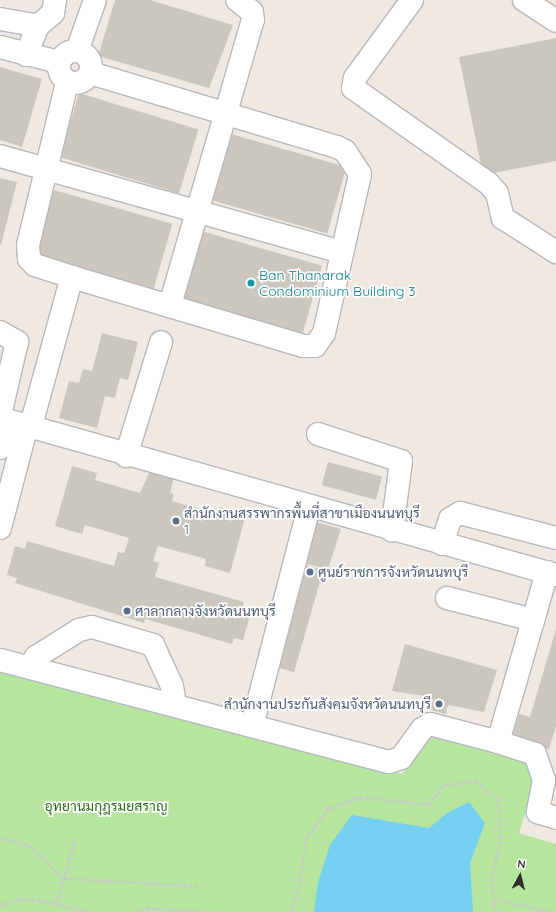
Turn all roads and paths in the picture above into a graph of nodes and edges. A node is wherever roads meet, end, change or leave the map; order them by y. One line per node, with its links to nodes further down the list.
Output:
1 (56, 0): 8 (lane)
2 (95, 0): 11 (lane)
3 (237, 0): 14 (lane)
4 (412, 0): 19 (lane)
5 (524, 0): 7 (lane)
6 (0, 19): 8 (lane)
7 (556, 21)
8 (38, 26): 10 (lane)
9 (0, 47): 10 (lane)
10 (26, 55): 11 (lane)
11 (68, 56): 12 (lane); 13 (lane)
12 (91, 72): 13 (lane); 14 (lane)
13 (67, 82): 16 (lane)
14 (225, 111): 17 (lane); 18 (lane)
15 (0, 156): 16 (lane)
16 (47, 169): 17 (lane); 20 (lane)
17 (194, 211): 18 (lane); 21 (lane)
18 (342, 252): 21 (lane)
19 (556, 252)
20 (72, 278): 21 (lane); 24 (lane)
21 (170, 305)
22 (0, 332): 24 (lane)
23 (161, 342): 27 (lane)
24 (13, 422): 26 (lane); 27 (lane); 28 (lane)
25 (318, 434): 31 (lane)
26 (0, 448)
27 (126, 456): 29 (lane)
28 (5, 490): 30 (lane)
29 (309, 508): 31 (lane); 40 (lane)
30 (0, 528)
31 (392, 530): 33 (lane)
32 (556, 538): 33 (lane)
33 (442, 544): 34 (lane)
34 (551, 574): 36 (lane)
35 (447, 598): 36 (lane)
36 (533, 620): 41 (lane)
37 (0, 660): 38 (lane)
38 (30, 668): 39 (lane); 39 (lane)
39 (175, 705): 40 (lane)
40 (252, 726): 41 (lane)
41 (498, 742): 42 (lane)
42 (556, 818)
43 (76, 837): 45 (path)
44 (0, 838): 45 (path)
45 (64, 878): 46 (path); 48 (path)
46 (198, 886)
47 (494, 899): 54 (path); 55 (path); 56 (path)
48 (56, 903): 49 (path); 51 (path)
49 (0, 905)
50 (140, 911): 52 (path); 53 (path)
51 (90, 912)
52 (135, 912)
53 (215, 912)
54 (291, 912)
55 (500, 912)
56 (551, 912)

